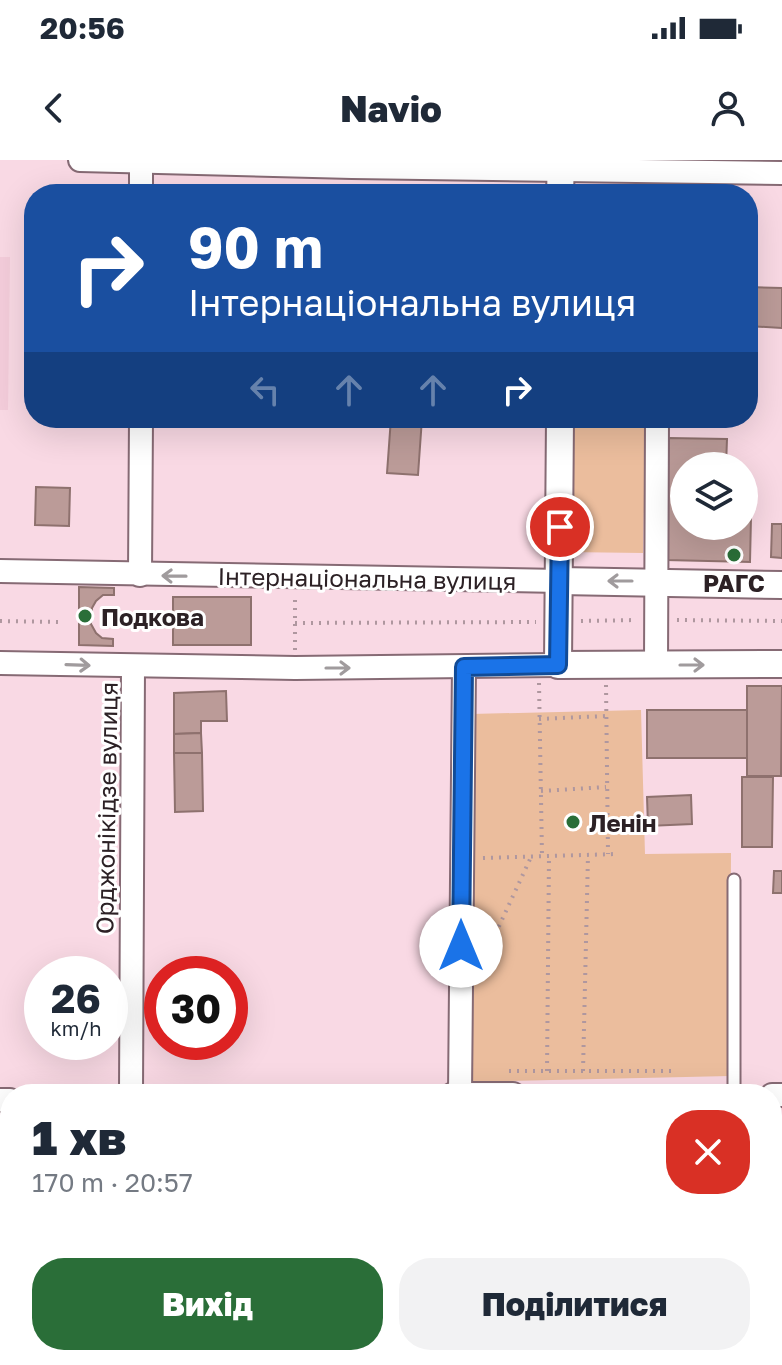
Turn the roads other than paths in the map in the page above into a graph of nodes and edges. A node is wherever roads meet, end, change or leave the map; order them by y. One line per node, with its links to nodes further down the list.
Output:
1 (80, 160): 2 (street)
2 (141, 161): 4 (street); 5 (street)
3 (782, 173): 4 (street)
4 (561, 175)
5 (141, 184)
6 (141, 428): 10 (street)
7 (560, 428): 11 (street)
8 (657, 428): 12 (street)
9 (0, 571): 10 (street, Інтернаціональна вулиця)
10 (140, 575): 11 (street, Інтернаціональна вулиця, one-way to 10)
11 (560, 581): 12 (street, Інтернаціональна вулиця, one-way to 11); 16 (street)
12 (657, 581): 13 (street, Інтернаціональна вулиця); 17 (street)
13 (782, 585)
14 (0, 663): 18 (street, one-way to 18)
15 (782, 664): 17 (street, one-way to 15)
16 (548, 665): 17 (street); 19 (street)
17 (656, 665)
18 (133, 667): 19 (street, one-way to 19); 21 (street, Орджонікідзе вулиця)
19 (464, 667): 22 (street)
20 (734, 880): 23 (lane)
21 (131, 1084)
22 (460, 1084)
23 (734, 1084)

